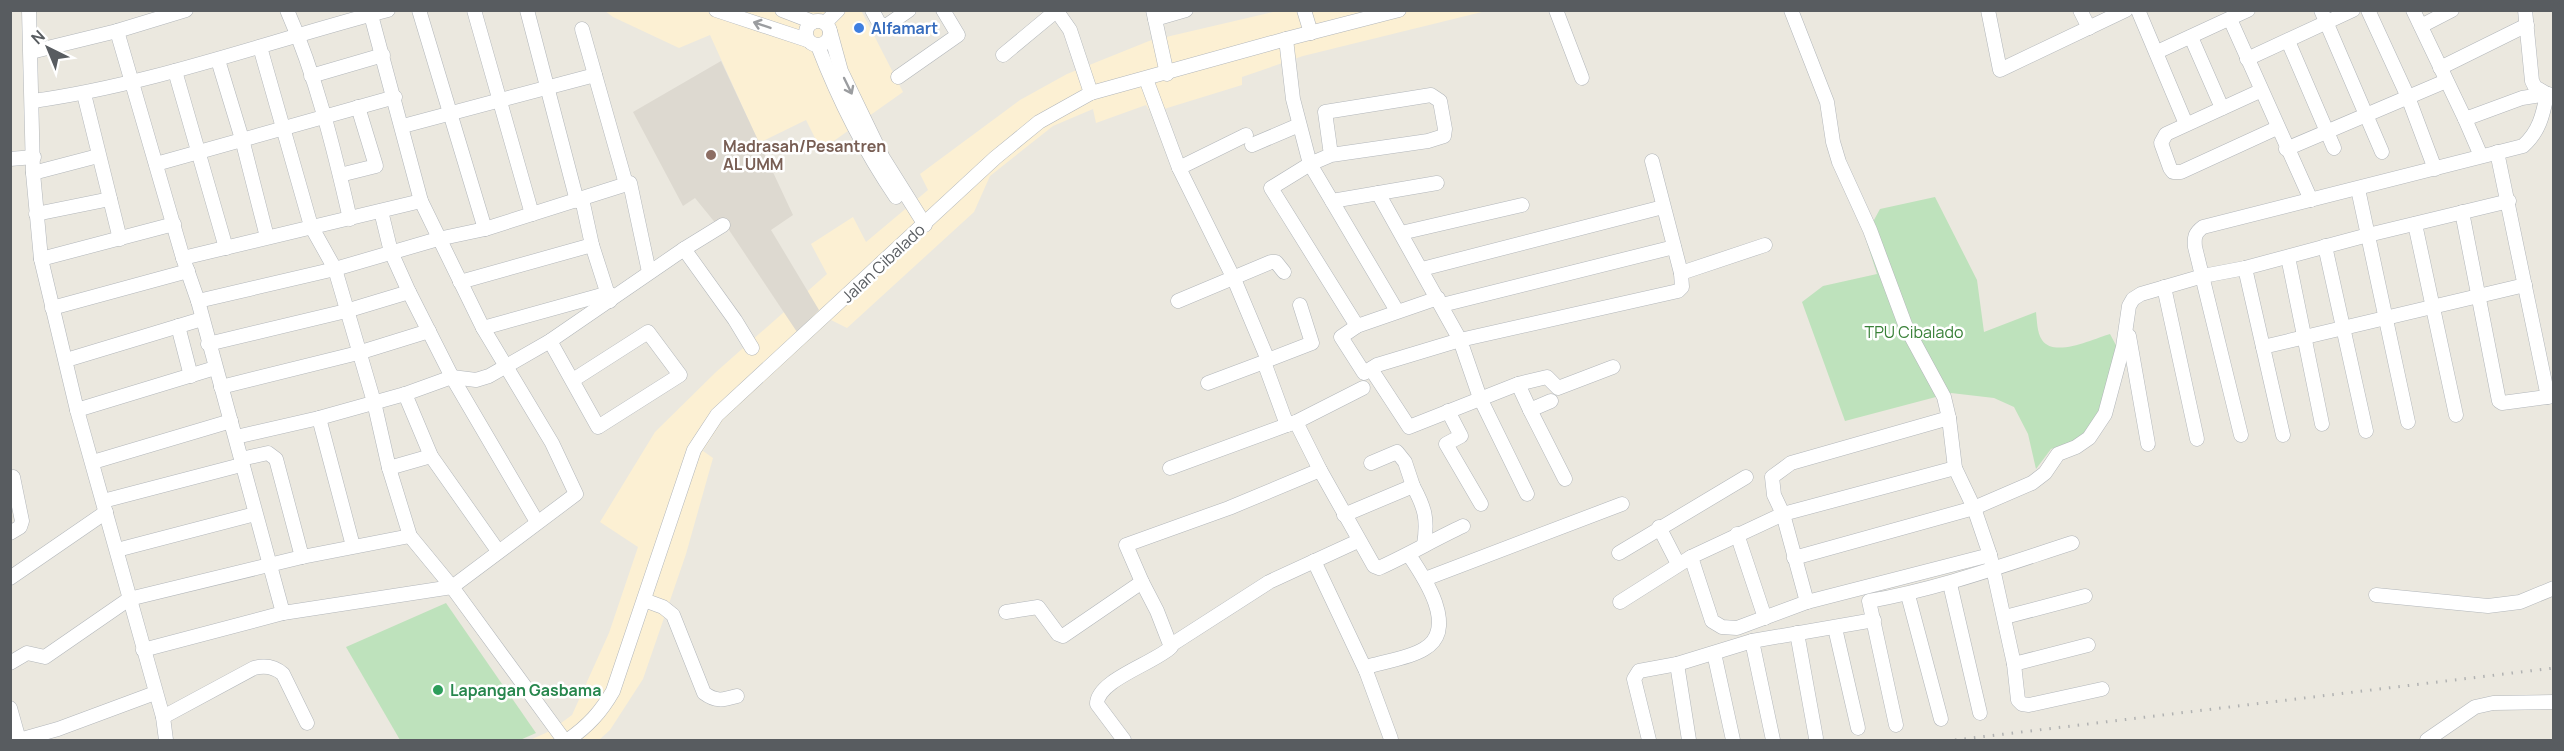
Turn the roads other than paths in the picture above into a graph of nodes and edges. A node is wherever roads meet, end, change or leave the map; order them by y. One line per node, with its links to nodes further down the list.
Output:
1 (29, 10): 47 (street)
2 (186, 10): 39 (street)
3 (287, 10): 41 (street)
4 (388, 10): 30 (street)
5 (419, 10): 74 (street)
6 (474, 10): 70 (street)
7 (527, 10): 63 (street)
8 (716, 10): 45 (street, one-way to 8)
9 (782, 10): 35 (street)
10 (838, 10): 35 (street)
11 (872, 10): 12 (street)
12 (909, 10)
13 (943, 10): 58 (street)
14 (1186, 10): 31 (street)
15 (1304, 10): 40 (street)
16 (1399, 10): 40 (street, Jalan Cibalado)
17 (1556, 10): 59 (street)
18 (1791, 10): 200 (street)
19 (2004, 10): 29 (street)
20 (2080, 10): 37 (street)
21 (2126, 10): 37 (street)
22 (2138, 10): 48 (street)
23 (2248, 10): 34 (street)
24 (2353, 10): 32 (street)
25 (2368, 10): 69 (street)
26 (2414, 10): 36 (street)
27 (2452, 10): 36 (street)
28 (1056, 11): 50 (street); 65 (street)
29 (1989, 14): 37 (street)
30 (371, 15): 41 (street); 49 (street)
31 (1154, 15): 55 (street)
32 (2324, 17): 44 (street); 75 (street)
33 (2526, 18): 53 (street); 67 (street)
34 (2230, 19): 42 (street); 51 (street)
35 (823, 25): 45 (street); 45 (street); 123 (street, one-way to 123)
36 (2421, 26): 53 (street)
37 (2089, 28)
38 (582, 29): 56 (street)
39 (117, 31): 47 (street); 61 (street)
40 (1311, 33): 43 (street, Jalan Cibalado)
41 (298, 36): 46 (street); 57 (street)
42 (2191, 37): 48 (street); 73 (street)
43 (1286, 39): 55 (street, Jalan Cibalado); 79 (street)
44 (2288, 41): 51 (street); 83 (street)
45 (813, 43): 123 (street)
46 (260, 47): 52 (street); 81 (street)
47 (31, 52): 71 (street)
48 (2157, 52): 78 (street)
49 (383, 55): 57 (street); 68 (street)
50 (1003, 55)
51 (2247, 59): 64 (street)
52 (218, 60): 54 (street); 84 (street)
53 (2440, 68): 60 (street)
54 (175, 70): 61 (street); 89 (street)
55 (1167, 74): 62 (street, Jalan Cibalado)
56 (595, 75): 63 (street); 103 (street)
57 (311, 76): 76 (street)
58 (898, 77)
59 (1582, 78)
60 (2446, 81): 69 (street); 77 (street)
61 (134, 82): 66 (street); 96 (street)
62 (1148, 86): 65 (street, Jalan Cibalado); 98 (street)
63 (548, 88): 70 (street); 107 (street)
64 (2260, 91): 73 (street); 82 (street)
65 (1091, 93): 123 (street, Jalan Cibalado)
66 (84, 94): 71 (street); 91 (street)
67 (2550, 94): 77 (street); 88 (street)
68 (395, 97): 72 (street); 80 (street)
69 (2408, 97): 75 (street); 99 (street)
70 (498, 100): 74 (street); 117 (street)
71 (33, 101): 93 (street)
72 (358, 107): 76 (street); 101 (street)
73 (2222, 108): 78 (street)
74 (452, 114): 80 (street); 124 (street)
75 (2367, 115): 83 (street); 87 (street)
76 (323, 117): 81 (street); 101 (street)
77 (2465, 119): 92 (street)
78 (2186, 124): 82 (street)
79 (1299, 125): 97 (street); 98 (street)
80 (403, 126): 109 (street)
81 (282, 128): 84 (street); 121 (street)
82 (2277, 128): 86 (street)
83 (2326, 132): 85 (street); 86 (street)
84 (242, 139): 89 (street); 127 (street)
85 (2334, 148)
86 (2286, 149): 108 (street)
87 (2382, 152)
88 (2497, 152): 92 (street); 111 (street)
89 (199, 153): 96 (street); 134 (street)
90 (1331, 155): 90 (street); 97 (street)
91 (98, 156): 100 (street); 106 (street)
92 (2481, 156): 99 (street)
93 (34, 157): 94 (street); 100 (street)
94 (10, 159)
95 (1652, 161): 113 (street)
96 (156, 164): 119 (street)
97 (1310, 164): 110 (street); 165 (street)
98 (1179, 168): 147 (street)
99 (2435, 170): 104 (street)
100 (33, 173): 116 (street)
101 (340, 175): 118 (street)
102 (1437, 183): 105 (street)
103 (626, 184): 107 (street); 143 (street)
104 (2358, 189): 108 (street); 126 (street)
105 (1378, 193): 110 (street); 125 (street)
106 (110, 199): 116 (street); 128 (street)
107 (580, 200): 117 (street); 130 (street)
108 (2311, 200): 146 (street)
109 (422, 201): 114 (street); 129 (street)
110 (1332, 201): 161 (street)
111 (2509, 201): 115 (street); 149 (street)
112 (1522, 205): 125 (street)
113 (1663, 207): 133 (street); 142 (street)
114 (381, 211): 118 (street); 136 (street)
115 (2462, 212): 120 (street); 153 (street)
116 (36, 214): 138 (street)
117 (532, 214): 124 (street)
118 (350, 219): 121 (street)
119 (174, 224): 128 (street); 139 (street)
120 (2415, 224): 126 (street); 158 (street)
121 (311, 225): 127 (street); 141 (street)
122 (723, 225): 135 (street)
123 (922, 228): 262 (street, Jalan Cibalado)
124 (484, 229): 129 (street)
125 (1401, 233): 142 (street)
126 (2368, 235): 132 (street); 162 (street)
127 (267, 237): 134 (street)
128 (120, 239): 138 (street)
129 (438, 239): 136 (street); 148 (street)
130 (592, 245): 148 (street); 152 (street)
131 (1765, 245): 145 (street)
132 (2325, 246): 137 (street); 168 (street)
133 (1674, 247): 145 (street); 156 (street)
134 (226, 248): 139 (street)
135 (684, 249): 143 (street); 175 (street)
136 (391, 252): 141 (street); 151 (street)
137 (2288, 256): 140 (street); 170 (street)
138 (41, 259): 159 (street)
139 (186, 264): 154 (street); 159 (street)
140 (2245, 268): 146 (street); 174 (street)
141 (335, 269): 154 (street); 160 (street)
142 (1422, 269): 156 (street)
143 (649, 272): 152 (street)
144 (1284, 272): 147 (street)
145 (1681, 273): 172 (street)
146 (2204, 276): 150 (street); 206 (street)
147 (1234, 279): 155 (street); 178 (street)
148 (460, 282): 167 (street)
149 (2525, 285): 153 (street); 191 (street)
150 (2164, 287): 166 (street); 209 (street)
151 (409, 292): 160 (street); 169 (street)
152 (609, 297): 167 (street); 171 (street)
153 (2478, 297): 158 (street); 191 (street)
154 (198, 301): 163 (street)
155 (1178, 301)
156 (1440, 301): 161 (street); 172 (street)
157 (1300, 305): 178 (street)
158 (2434, 307): 162 (street); 198 (street)
159 (52, 308): 195 (street)
160 (346, 311): 173 (street); 176 (street)
161 (1398, 311): 165 (street)
162 (2386, 317): 168 (street); 202 (street)
163 (202, 319): 164 (street); 173 (street)
164 (178, 326): 177 (street); 183 (street)
165 (1357, 326): 182 (street)
166 (2127, 327): 210 (street); 227 (street)
167 (483, 328): 179 (street)
168 (2344, 328): 170 (street); 205 (street)
169 (429, 331): 176 (street); 184 (street)
170 (2304, 338): 174 (street); 204 (street)
171 (550, 340): 179 (street); 185 (street)
172 (1460, 340): 182 (street); 192 (street)
173 (208, 344): 181 (street)
174 (2264, 347): 207 (street)
175 (752, 348)
176 (358, 353): 188 (street); 194 (street)
177 (74, 358)
178 (1266, 361): 186 (street); 203 (street)
179 (507, 367): 184 (street); 231 (street)
180 (1613, 367): 187 (street)
181 (215, 368): 183 (street); 188 (street)
182 (1371, 369): 197 (street)
183 (191, 376): 195 (street)
184 (452, 377): 190 (street); 231 (street)
185 (573, 380): 185 (street)
186 (1208, 383)
187 (1518, 384): 192 (street); 196 (street)
188 (221, 387): 201 (street)
189 (1363, 388): 203 (street)
190 (405, 394): 194 (street); 211 (street)
191 (2551, 397)
192 (1480, 399): 197 (street); 223 (street)
193 (1551, 401): 196 (street)
194 (374, 402): 199 (street); 215 (street)
195 (77, 410): 212 (street)
196 (1530, 410): 221 (street)
197 (1448, 411): 225 (street)
198 (2456, 415)
199 (319, 418): 208 (street); 240 (street)
200 (1949, 418): 217 (street); 229 (street)
201 (231, 421): 208 (street); 212 (street)
202 (2408, 422)
203 (1292, 423): 216 (street); 218 (street)
204 (2322, 424)
205 (2366, 431)
206 (2241, 435)
207 (2283, 435)
208 (236, 436): 213 (street)
209 (2197, 439)
210 (2148, 444)
211 (431, 456): 215 (street); 242 (street)
212 (93, 462): 224 (street)
213 (241, 462): 224 (street); 228 (street); 245 (street)
214 (1371, 463): 222 (street)
215 (389, 468): 236 (street)
216 (1170, 468)
217 (1954, 468): 227 (street); 229 (street)
218 (1320, 470): 230 (street); 253 (street)
219 (11, 473): 234 (street)
220 (1746, 477): 233 (street)
221 (1564, 479)
222 (1413, 486): 230 (street); 239 (street)
223 (1527, 494)
224 (103, 503): 241 (street); 251 (street)
225 (1481, 504)
226 (1622, 504): 252 (street)
227 (1974, 508): 246 (street); 249 (street)
228 (255, 513): 241 (street); 250 (street)
229 (1783, 514): 235 (street); 246 (street)
230 (1344, 515): 237 (street)
231 (537, 522): 242 (street)
232 (1463, 526): 239 (street)
233 (1659, 527): 243 (street); 248 (street)
234 (10, 533)
235 (1737, 534): 248 (street); 268 (street)
236 (410, 536): 240 (street); 255 (street)
237 (1358, 541): 244 (street); 247 (street)
238 (2072, 543): 249 (street)
239 (1424, 544): 244 (street)
240 (353, 546): 245 (street)
241 (117, 550): 261 (street)
242 (498, 551): 255 (street)
243 (1619, 553)
244 (1410, 555): 252 (street)
245 (302, 557): 250 (street)
246 (1794, 558): 264 (street)
247 (1314, 561): 273 (street); 280 (street)
248 (1684, 561): 263 (street); 268 (street)
249 (1992, 562): 254 (street); 258 (street); 267 (street)
250 (268, 565): 261 (street); 266 (street)
251 (10, 578)
252 (1425, 579): 280 (street)
253 (1142, 582): 265 (street); 273 (street)
254 (1950, 584): 257 (street); 286 (street)
255 (452, 586): 266 (street); 296 (street)
256 (2553, 588): 259 (street)
257 (1908, 594): 258 (street); 288 (street)
258 (1866, 595): 264 (street); 269 (street)
259 (2376, 595)
260 (2085, 596): 267 (street)
261 (129, 599): 275 (street); 277 (street)
262 (644, 600): 283 (street); 296 (street, Jalan Cibalado)
263 (1620, 602)
264 (1806, 602): 268 (street)
265 (1006, 612)
266 (283, 613): 275 (street)
267 (2005, 617): 279 (street)
268 (1765, 618)
269 (1874, 620): 270 (street); 290 (street)
270 (1835, 628): 271 (street); 291 (street)
271 (1797, 633): 272 (street); 292 (street)
272 (1752, 641): 276 (street); 301 (street)
273 (1171, 645): 297 (street)
274 (2088, 645): 279 (street)
275 (143, 650): 282 (street)
276 (1714, 652): 278 (street); 300 (street)
277 (10, 663)
278 (1677, 664): 298 (street); 299 (street)
279 (2014, 664): 281 (street)
280 (1366, 671): 294 (street)
281 (2102, 689)
282 (155, 693): 287 (street); 295 (street)
283 (737, 696)
284 (2553, 702): 302 (street)
285 (10, 708): 295 (street)
286 (1980, 712)
287 (163, 717): 289 (street); 293 (street)
288 (1941, 720)
289 (307, 723)
290 (1896, 725)
291 (1858, 728)
292 (1816, 738)
293 (161, 739)
294 (1391, 739)
295 (19, 741)
296 (566, 741)
297 (1124, 741)
298 (1649, 741)
299 (1689, 741)
300 (1733, 741)
301 (1773, 741)
302 (2427, 741)

